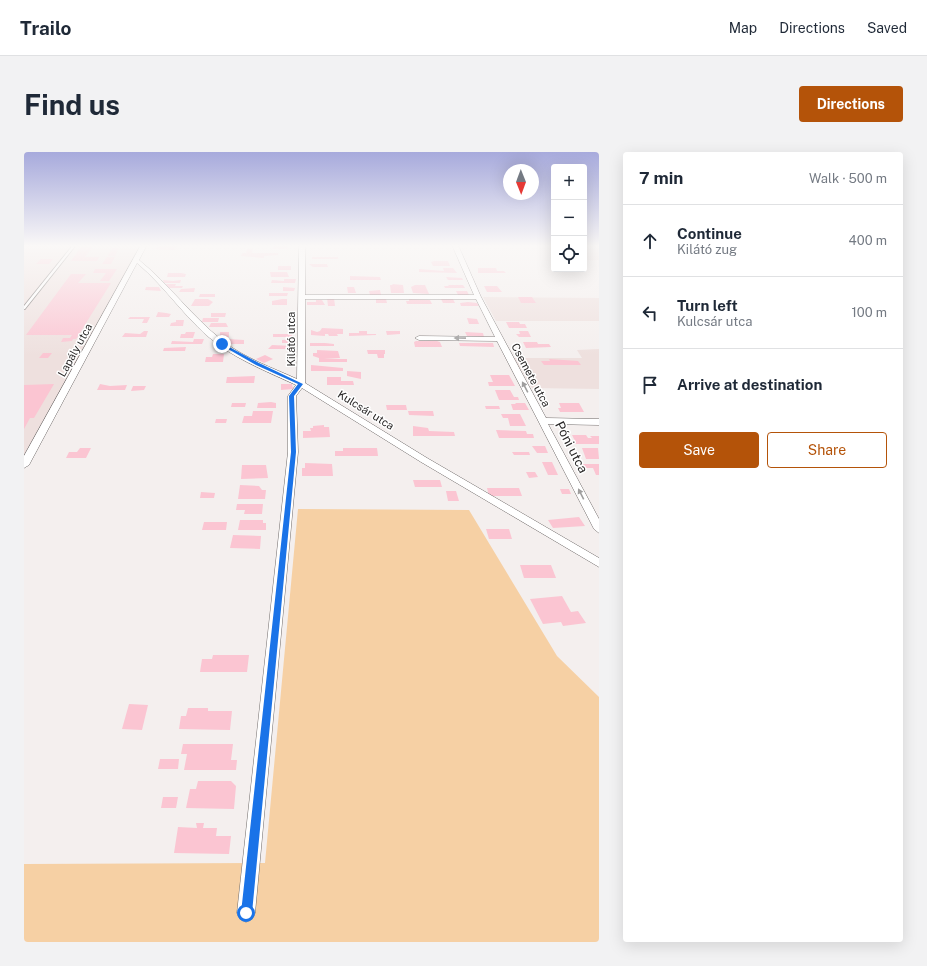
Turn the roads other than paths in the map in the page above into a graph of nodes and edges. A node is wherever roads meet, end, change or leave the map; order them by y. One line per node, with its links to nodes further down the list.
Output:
1 (45, 282): 8 (lane)
2 (124, 282): 14 (street, Lapály utca)
3 (160, 282): 11 (street, Kulcsár utca)
4 (301, 282): 6 (street, Kilátó utca)
5 (471, 282): 7 (street, Csemete utca)
6 (301, 297): 7 (street); 11 (street, Kilátó utca)
7 (478, 297): 10 (street, Csemete utca)
8 (24, 308)
9 (419, 338): 10 (street, Csemete utca, one-way to 9)
10 (500, 339): 12 (street, Csemete utca, one-way to 10)
11 (301, 384): 16 (street, Kulcsár utca); 17 (street)
12 (543, 421): 13 (street); 15 (street, Póni utca, one-way to 12)
13 (599, 422)
14 (24, 465)
15 (599, 529)
16 (599, 562)
17 (246, 913)

